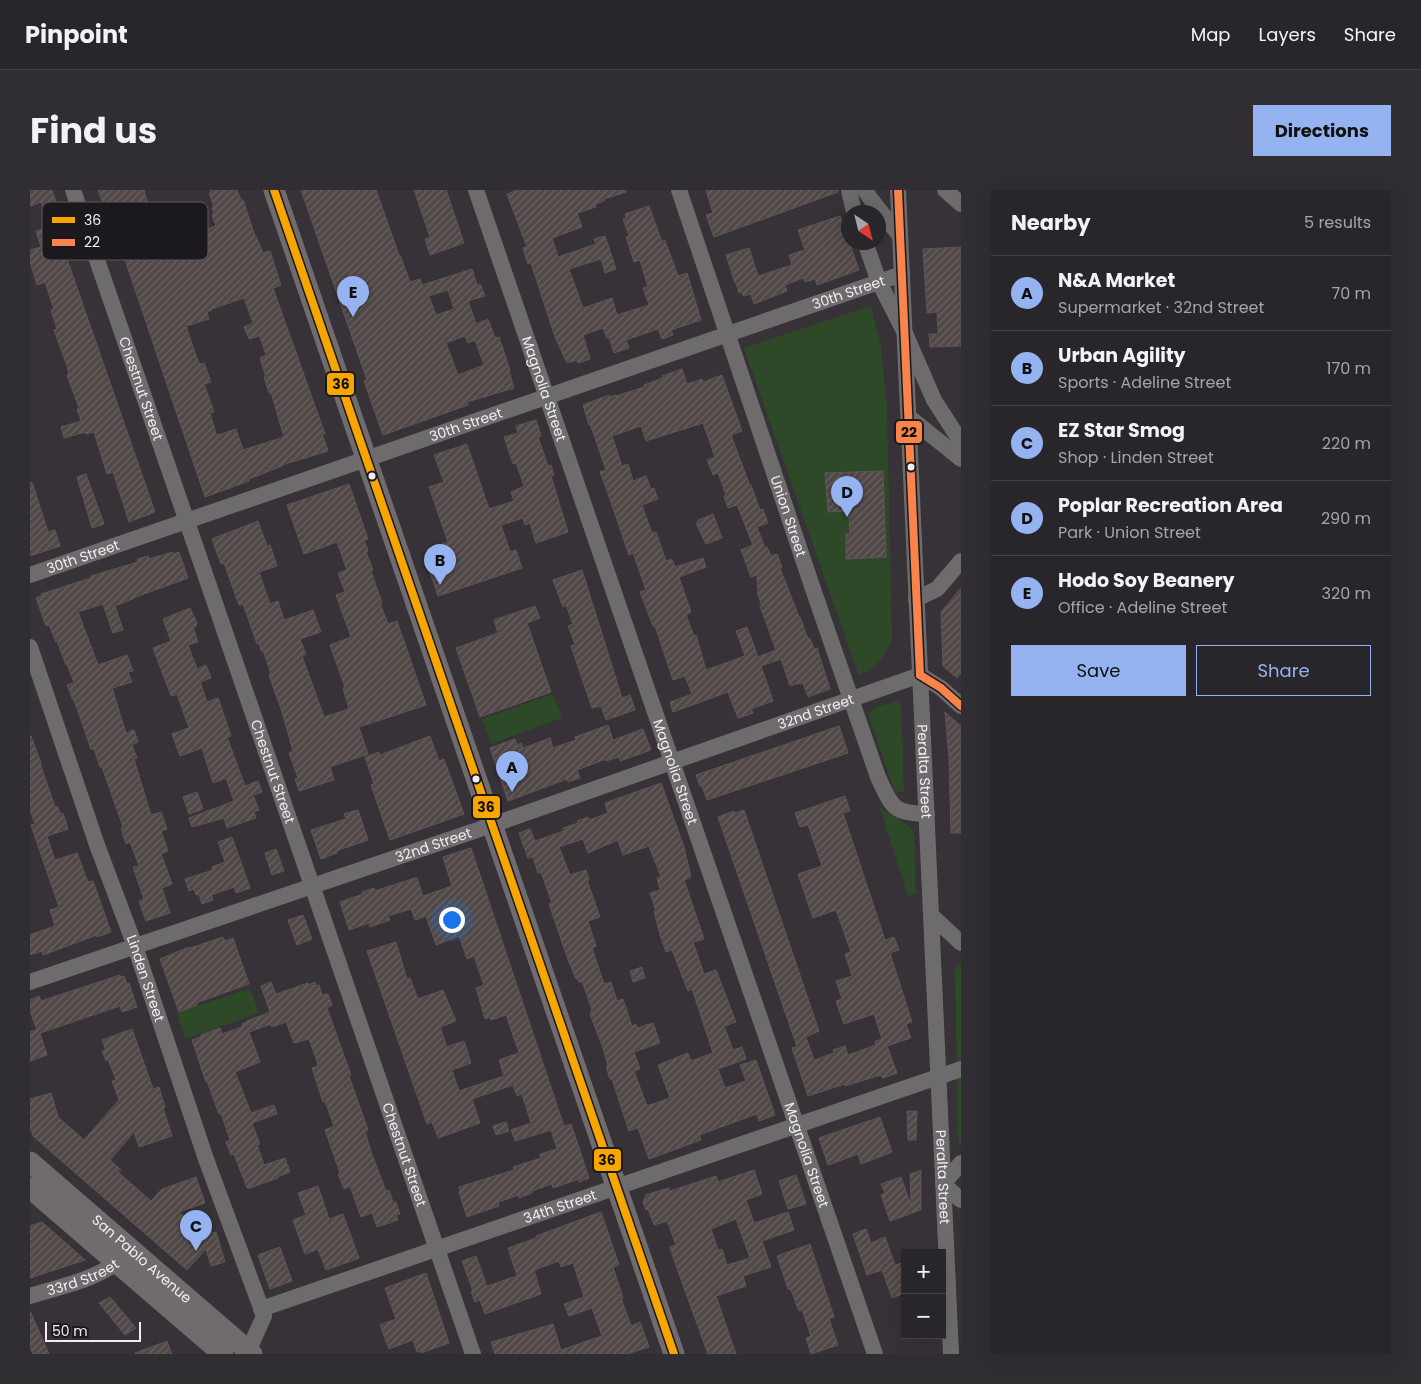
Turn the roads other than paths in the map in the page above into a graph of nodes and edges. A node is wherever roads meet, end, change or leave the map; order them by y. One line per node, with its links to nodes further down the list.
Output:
1 (73, 190): 9 (street, Chestnut Street)
2 (274, 190): 22 (main road)
3 (476, 190): 19 (street, Magnolia Street)
4 (679, 190): 18 (street, Union Street)
5 (849, 190): 11 (street)
6 (865, 190): 12 (street)
7 (898, 190): 12 (street, Peralta Street)
8 (945, 190): 10 (street)
9 (77, 202)
10 (961, 204)
11 (852, 205)
12 (900, 236): 15 (street, Peralta Street)
13 (868, 250): 16 (street)
14 (97, 260): 24 (street, Chestnut Street)
15 (902, 274): 16 (street, 30th Street); 17 (street, Peralta Street)
16 (879, 282): 17 (street); 18 (street, 30th Street)
17 (904, 331): 20 (street, Peralta Street); 21 (street)
18 (728, 334): 19 (street, 30th Street); 30 (street, Union Street)
19 (546, 397): 22 (street, 30th Street); 32 (street, Magnolia Street)
20 (909, 417): 23 (street); 27 (street, Peralta Street)
21 (961, 442)
22 (366, 459): 24 (street, 30th Street); 34 (main road)
23 (961, 459)
24 (186, 521): 26 (street, 30th Street); 35 (street, Chestnut Street)
25 (961, 561): 27 (street)
26 (30, 575)
27 (916, 600): 29 (street, Peralta Street)
28 (30, 647): 38 (street, Linden Street)
29 (920, 674): 30 (street, 32nd Street); 31 (street); 33 (street, Peralta Street)
30 (851, 699): 32 (street, 32nd Street); 33 (street, Union Street)
31 (961, 706)
32 (672, 761): 34 (street, 32nd Street); 42 (street, Magnolia Street)
33 (927, 814): 36 (street, Peralta Street)
34 (492, 825): 35 (street, 32nd Street); 47 (main road)
35 (311, 885): 38 (street, 32nd Street); 49 (street, Chestnut Street)
36 (932, 916): 37 (street); 41 (street, Peralta Street)
37 (961, 943)
38 (135, 946): 39 (street, 32nd Street); 52 (street, Linden Street)
39 (30, 982)
40 (961, 1070): 41 (street, 34th Street)
41 (939, 1078): 42 (street, 34th Street); 45 (street, Peralta Street)
42 (796, 1125): 47 (street, 34th Street); 57 (street, Magnolia Street)
43 (30, 1162): 50 (main road, San Pablo Avenue)
44 (961, 1162): 45 (street)
45 (943, 1184): 48 (street); 58 (street, Peralta Street)
46 (30, 1188): 50 (main road, San Pablo Avenue)
47 (617, 1188): 49 (street, 34th Street); 56 (main road)
48 (961, 1200)
49 (437, 1250): 52 (street, 34th Street); 55 (street, Chestnut Street)
50 (124, 1256): 51 (street, 33rd Street); 53 (main road, San Pablo Avenue); 54 (main road, San Pablo Avenue)
51 (30, 1296)
52 (262, 1309): 53 (street)
53 (249, 1353)
54 (224, 1354)
55 (472, 1354)
56 (674, 1354)
57 (875, 1354)
58 (951, 1354)

